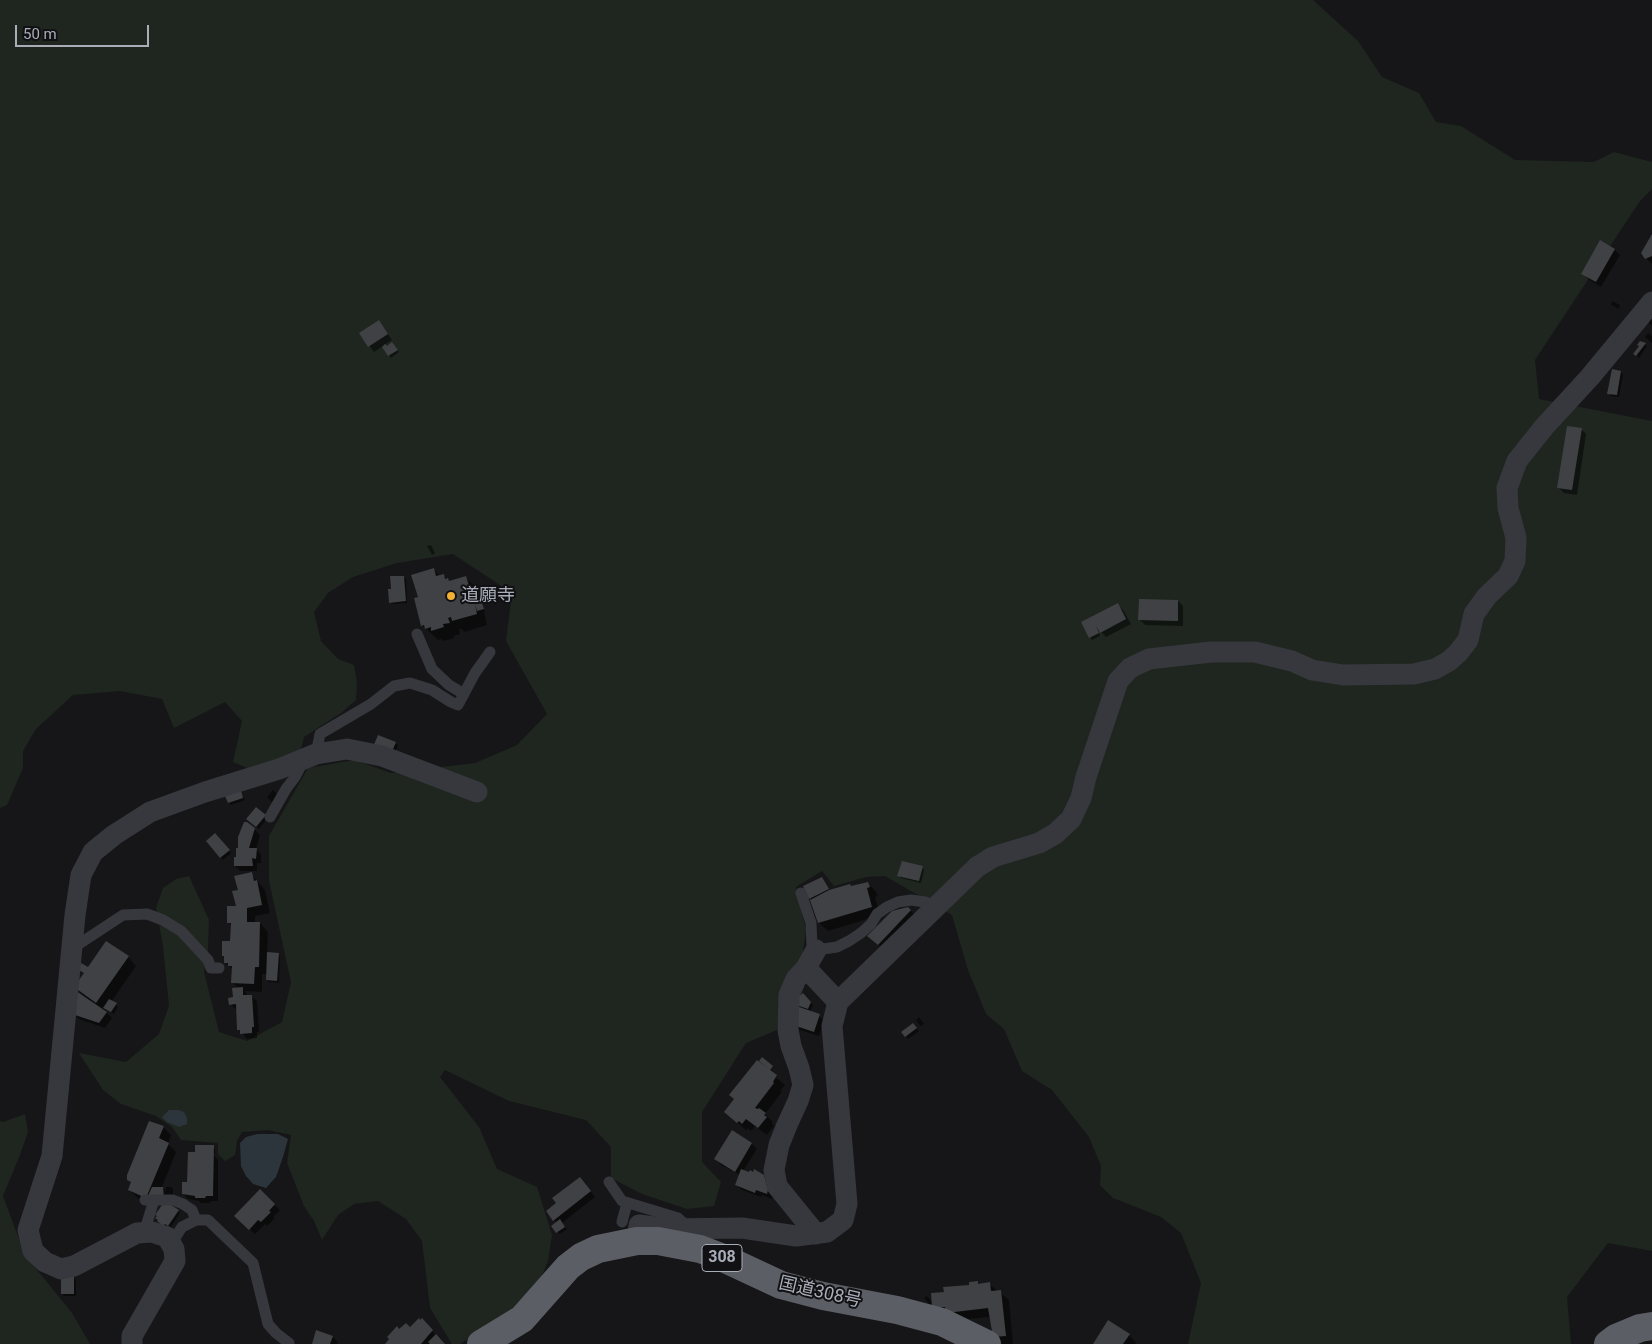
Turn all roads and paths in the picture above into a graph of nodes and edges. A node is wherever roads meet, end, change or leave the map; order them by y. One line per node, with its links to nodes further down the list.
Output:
1 (1652, 302): 9 (street)
2 (417, 634): 4 (lane)
3 (490, 652): 4 (lane)
4 (464, 694): 5 (lane)
5 (310, 756): 6 (street); 7 (lane); 10 (street)
6 (477, 792)
7 (270, 817)
8 (801, 893): 11 (lane)
9 (935, 906): 11 (lane); 13 (street)
10 (72, 948): 12 (lane); 19 (street)
11 (811, 959): 13 (street); 20 (street)
12 (219, 968)
13 (838, 1002): 20 (street)
14 (609, 1182): 15 (lane)
15 (627, 1203): 17 (lane); 18 (lane)
16 (196, 1220): 19 (lane); 21 (lane); 26 (lane)
17 (689, 1228): 18 (street); 20 (street)
18 (630, 1232): 22 (highway, 国道308号 / 308); 28 (highway, 国道308号 / 308)
19 (144, 1233): 21 (street)
20 (816, 1234)
21 (171, 1244): 25 (street)
22 (534, 1307): 24 (lane); 27 (highway, 国道308号 / 308)
23 (1652, 1326): 29 (highway)
24 (519, 1334)
25 (132, 1344)
26 (288, 1344)
27 (481, 1344)
28 (987, 1344)
29 (1608, 1344)

